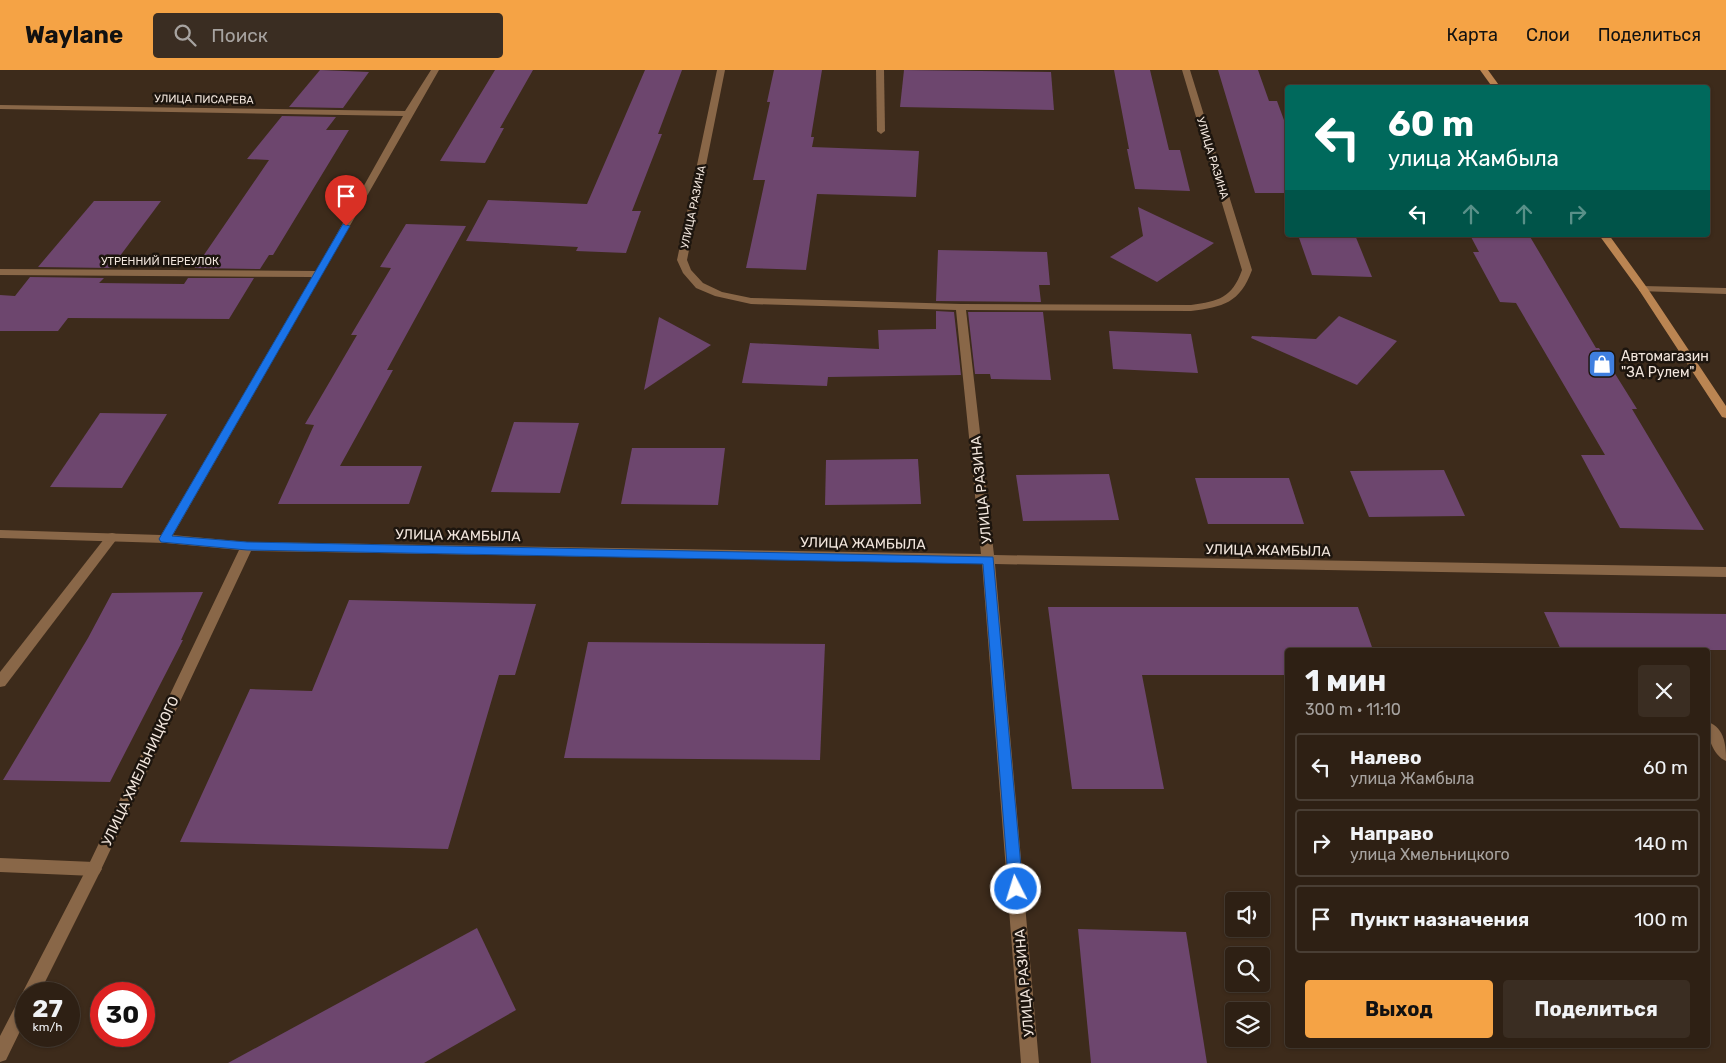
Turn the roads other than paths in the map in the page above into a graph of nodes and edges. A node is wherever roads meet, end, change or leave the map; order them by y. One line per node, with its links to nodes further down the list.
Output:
1 (435, 70): 8 (street)
2 (721, 70): 15 (street, УЛИЦА РАЗИНА)
3 (880, 70): 9 (street)
4 (1186, 70): 15 (street, УЛИЦА РАЗИНА)
5 (1484, 70): 6 (main road)
6 (1494, 85)
7 (0, 107): 8 (street, УЛИЦА ПИСАРЕВА)
8 (408, 114): 12 (street)
9 (881, 132)
10 (1605, 237): 13 (main road)
11 (0, 272): 12 (street, УТРЕННИЙ ПЕРЕУЛОК)
12 (319, 274): 19 (street)
13 (1643, 289): 14 (street); 16 (main road)
14 (1726, 291)
15 (961, 307): 21 (street, УЛИЦА РАЗИНА)
16 (1726, 414)
17 (0, 534): 18 (street, УЛИЦА ЖАМБЫЛА)
18 (112, 537): 19 (street, УЛИЦА ЖАМБЫЛА); 23 (street)
19 (165, 539): 20 (street, УЛИЦА ЖАМБЫЛА)
20 (247, 546): 21 (street, УЛИЦА ЖАМБЫЛА); 27 (street, УЛИЦА ХМЕЛЬНИЦКОГО)
21 (988, 560): 22 (street, УЛИЦА ЖАМБЫЛА); 31 (street, УЛИЦА РАЗИНА)
22 (1726, 572)
23 (0, 682)
24 (1710, 730): 25 (street)
25 (1726, 755)
26 (0, 865): 27 (street)
27 (94, 869): 28 (street, УЛИЦА ХМЕЛЬНИЦКОГО)
28 (36, 982)
29 (15, 1024): 30 (street)
30 (0, 1054)
31 (1030, 1063)

